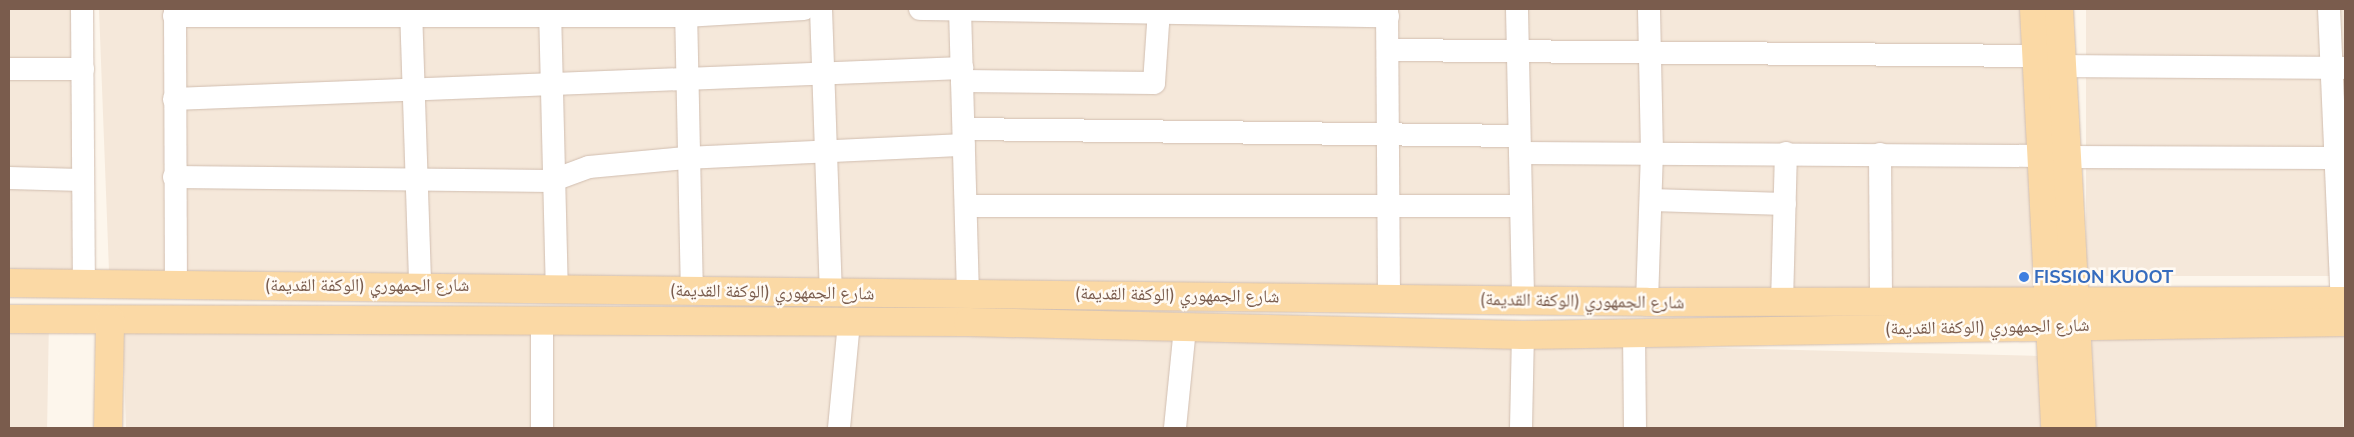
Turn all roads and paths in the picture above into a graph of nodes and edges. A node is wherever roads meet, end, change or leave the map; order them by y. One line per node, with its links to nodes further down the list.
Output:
1 (82, 9): 24 (street)
2 (804, 9): 15 (street)
3 (821, 9): 25 (street)
4 (920, 9): 5 (street)
5 (960, 9): 11 (street); 26 (street)
6 (1517, 9): 18 (street)
7 (1648, 9): 19 (street)
8 (2034, 9): 20 (main road)
9 (2059, 9): 21 (main road)
10 (2328, 9): 22 (street)
11 (1159, 11): 16 (street); 26 (street)
12 (174, 12): 13 (street); 30 (street)
13 (411, 12): 14 (street); 29 (street)
14 (550, 12): 15 (street); 28 (street)
15 (685, 12): 27 (street)
16 (1388, 12): 17 (street)
17 (1388, 50): 18 (street); 31 (street)
18 (1518, 51): 19 (street); 33 (street)
19 (1650, 55): 20 (street); 36 (street)
20 (2037, 56): 38 (main road)
21 (2063, 66): 22 (street); 39 (main road)
22 (2338, 68): 41 (street)
23 (9, 69): 24 (street)
24 (82, 69): 44 (street)
25 (823, 74): 26 (street); 27 (street); 34 (street)
26 (962, 74): 32 (street)
27 (686, 79): 28 (street); 40 (street)
28 (552, 84): 29 (street); 46 (street)
29 (413, 92): 30 (street); 45 (street)
30 (174, 99): 42 (street)
31 (1389, 133): 32 (street); 33 (street); 48 (street)
32 (964, 137): 34 (street); 50 (street)
33 (1519, 144): 36 (street); 51 (street)
34 (825, 150): 40 (street); 61 (street)
35 (1786, 152): 36 (street); 37 (street); 49 (street)
36 (1652, 153): 47 (street)
37 (1880, 154): 38 (street); 64 (street)
38 (2040, 156): 70 (main road)
39 (2068, 156): 41 (street); 70 (main road)
40 (686, 158): 46 (street); 59 (street)
41 (2332, 158): 69 (street)
42 (174, 177): 45 (street); 55 (street)
43 (9, 178): 44 (street)
44 (81, 180): 54 (street)
45 (416, 180): 46 (street); 57 (street)
46 (551, 181): 58 (street)
47 (1650, 200): 49 (street); 67 (street)
48 (1389, 204): 50 (street); 51 (street); 63 (street)
49 (1784, 204): 68 (street)
50 (966, 206): 60 (street)
51 (1521, 206): 66 (street)
52 (9, 284): 53 (main road, شارع الجمهوري (الوكفة القديمة))
53 (41, 284): 54 (main road, شارع الجمهوري (الوكفة القديمة)); 72 (main road)
54 (84, 284): 55 (main road, شارع الجمهوري (الوكفة القديمة))
55 (176, 284): 56 (main road, شارع الجمهوري (الوكفة القديمة))
56 (214, 284): 57 (main road, شارع الجمهوري (الوكفة القديمة)); 74 (main road)
57 (420, 286): 58 (main road, شارع الجمهوري (الوكفة القديمة))
58 (557, 287): 59 (main road, شارع الجمهوري (الوكفة القديمة))
59 (692, 290): 61 (main road, شارع الجمهوري (الوكفة القديمة))
60 (968, 293): 61 (main road, شارع الجمهوري (الوكفة القديمة)); 62 (main road, شارع الجمهوري (الوكفة القديمة))
61 (831, 294)
62 (1216, 295): 63 (main road, شارع الجمهوري (الوكفة القديمة)); 78 (main road)
63 (1389, 297): 65 (main road, شارع الجمهوري (الوكفة القديمة))
64 (1881, 299): 68 (main road, شارع الجمهوري (الوكفة القديمة)); 70 (main road, شارع الجمهوري (الوكفة القديمة))
65 (1466, 300): 66 (main road, شارع الجمهوري (الوكفة القديمة)); 80 (main road)
66 (1523, 301): 67 (main road, شارع الجمهوري (الوكفة القديمة))
67 (1647, 302): 68 (main road, شارع الجمهوري (الوكفة القديمة))
68 (1782, 303)
69 (2344, 308): 70 (main road, شارع الجمهوري (الوكفة القديمة))
70 (2065, 312): 79 (main road, شارع الجمهوري (الوكفة القديمة)); 88 (main road); 89 (main road)
71 (9, 318): 72 (main road, شارع الجمهوري (الوكفة القديمة))
72 (40, 319): 73 (main road, شارع الجمهوري (الوكفة القديمة))
73 (110, 320): 74 (main road, شارع الجمهوري (الوكفة القديمة)); 82 (main road)
74 (214, 320): 75 (main road, شارع الجمهوري (الوكفة القديمة))
75 (542, 322): 76 (main road, شارع الجمهوري (الوكفة القديمة)); 83 (street)
76 (848, 322): 77 (main road, شارع الجمهوري (الوكفة القديمة)); 84 (street)
77 (1185, 328): 78 (main road, شارع الجمهوري (الوكفة القديمة)); 85 (street)
78 (1215, 329): 80 (main road, شارع الجمهوري (الوكفة القديمة))
79 (1634, 333): 81 (main road, شارع الجمهوري (الوكفة القديمة)); 87 (street)
80 (1466, 334): 81 (main road, شارع الجمهوري (الوكفة القديمة))
81 (1523, 335): 86 (street)
82 (108, 428)
83 (542, 428)
84 (839, 428)
85 (1175, 428)
86 (1521, 428)
87 (1635, 428)
88 (2055, 428)
89 (2082, 428)

